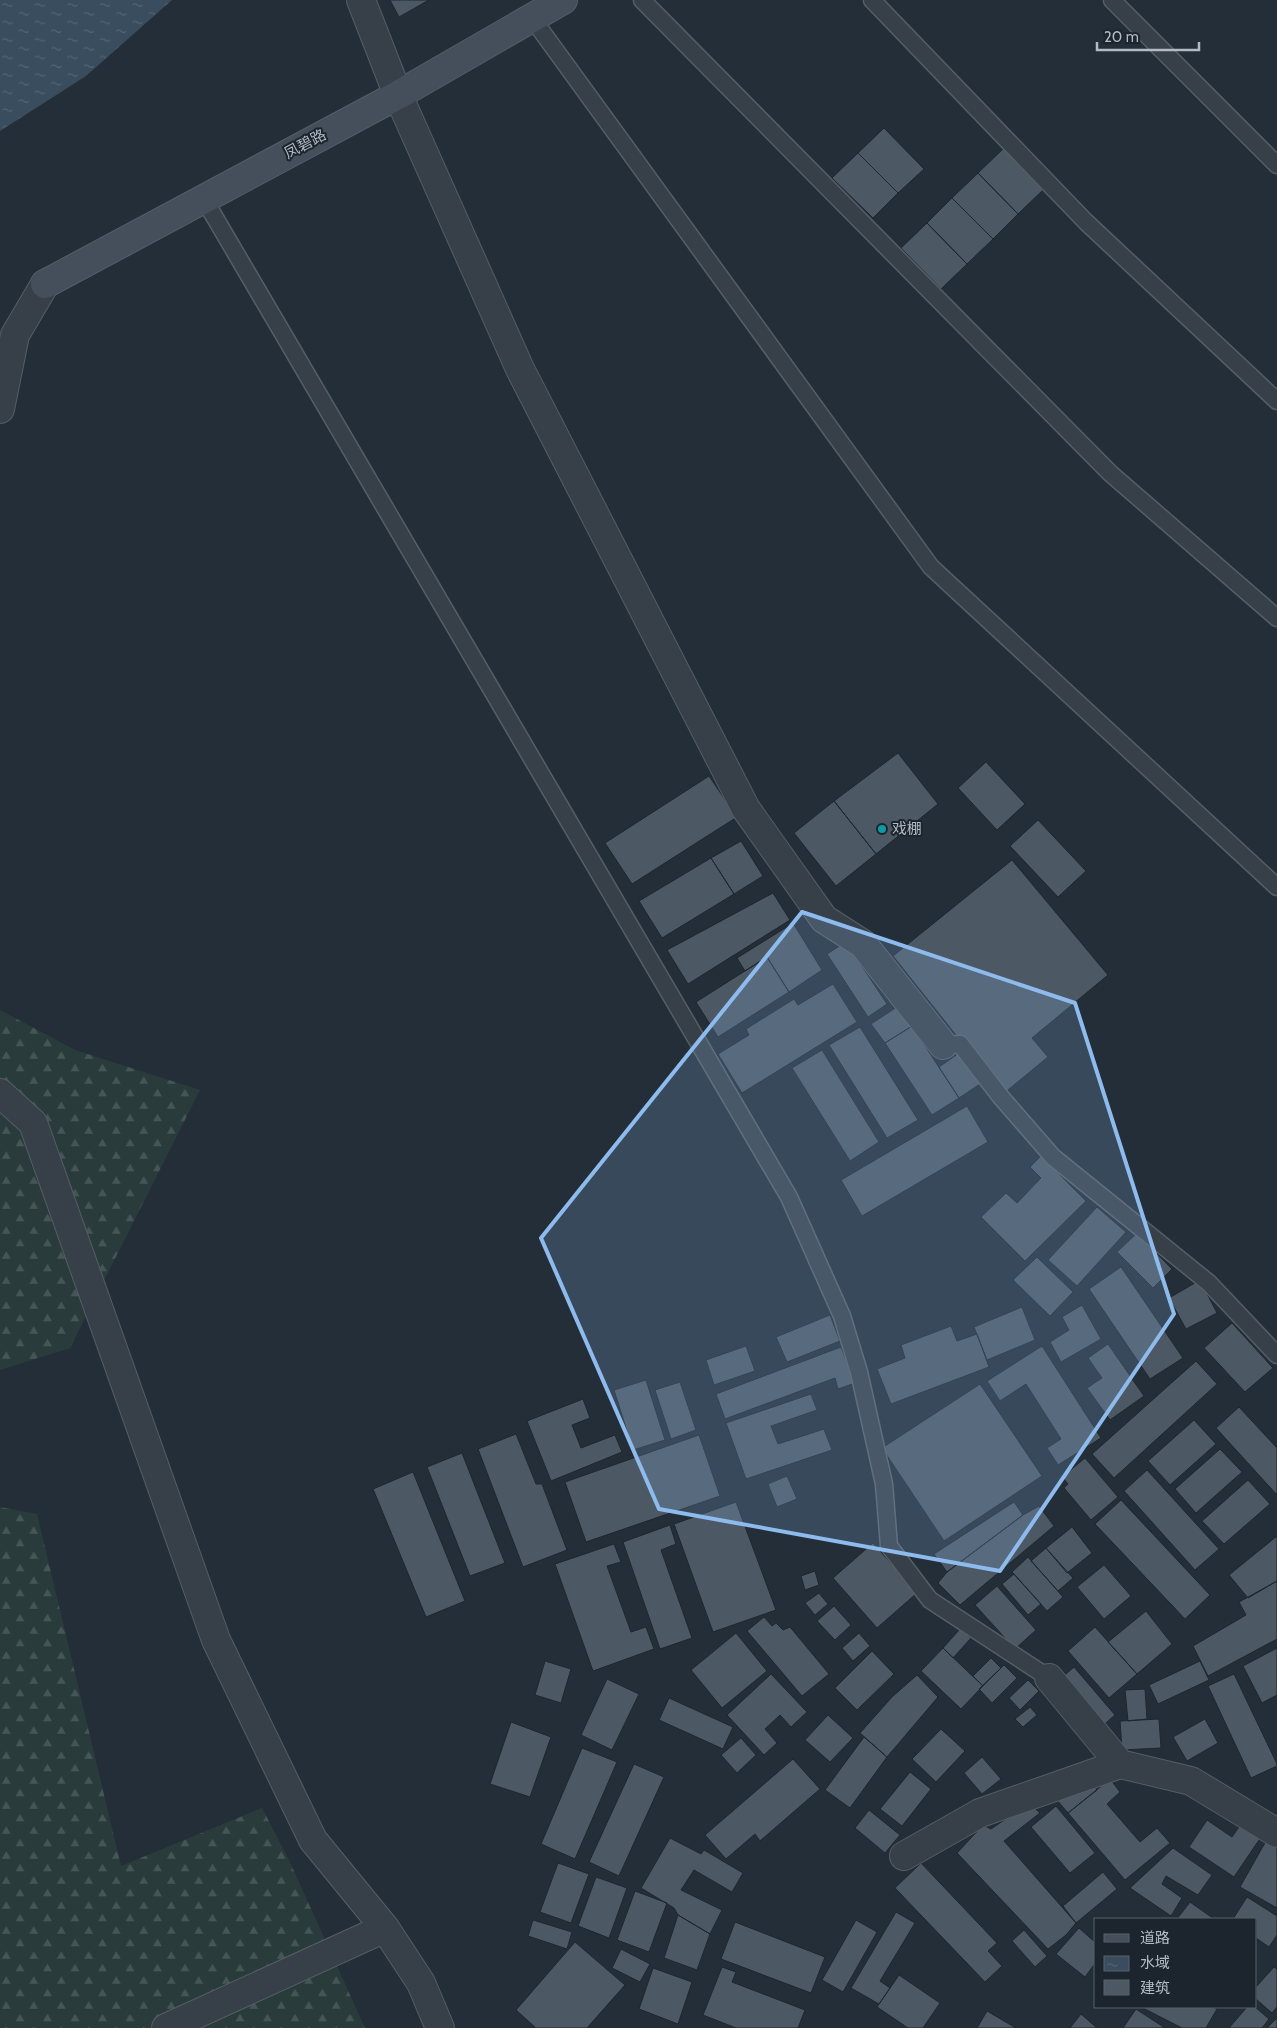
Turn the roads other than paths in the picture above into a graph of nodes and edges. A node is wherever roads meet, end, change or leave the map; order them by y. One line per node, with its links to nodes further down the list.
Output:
1 (361, 0): 7 (street)
2 (563, 0): 6 (main road, 凤碧路)
3 (642, 0): 14 (lane)
4 (872, 0): 12 (lane)
5 (1112, 0): 8 (lane)
6 (532, 18): 7 (main road, 凤碧路); 15 (lane)
7 (398, 95): 9 (main road, 凤碧路); 16 (street)
8 (1277, 165)
9 (204, 199): 10 (main road, 凤碧路); 19 (lane)
10 (45, 284): 11 (street)
11 (8, 333): 13 (street)
12 (1277, 400)
13 (0, 409)
14 (1277, 618)
15 (1277, 888)
16 (943, 1045): 18 (lane)
17 (0, 1093): 23 (street)
18 (1277, 1356)
19 (1049, 1678): 20 (street)
20 (1120, 1764): 21 (street); 22 (street)
21 (1277, 1833)
22 (904, 1856)
23 (385, 1928): 24 (street); 25 (street)
24 (166, 2028)
25 (440, 2028)

